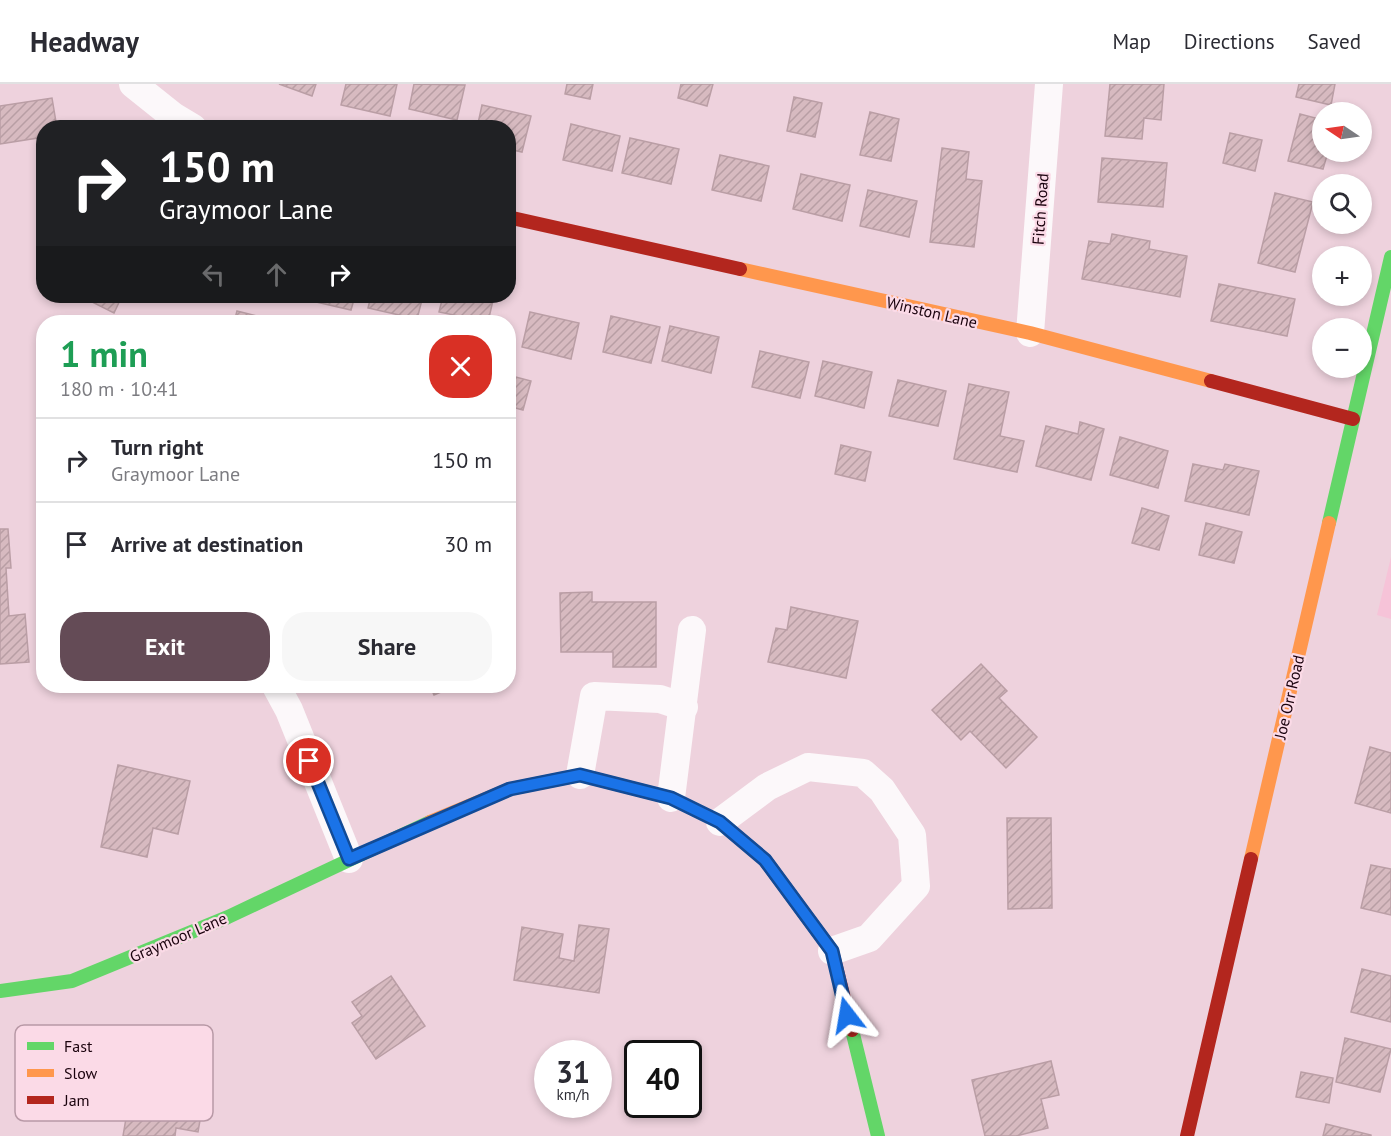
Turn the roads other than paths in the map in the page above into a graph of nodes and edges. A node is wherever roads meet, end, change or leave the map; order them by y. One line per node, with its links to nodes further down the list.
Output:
1 (133, 84): 3 (street)
2 (1049, 84): 6 (street, Fitch Road)
3 (179, 120)
4 (516, 219): 6 (street, Winston Lane)
5 (1391, 257): 7 (street, Joe Orr Road)
6 (1030, 333): 7 (street, Winston Lane)
7 (1353, 419): 18 (street, Joe Orr Road)
8 (692, 630): 10 (street)
9 (280, 693): 14 (street)
10 (684, 707): 11 (street); 12 (street)
11 (580, 775): 12 (street, Graymoor Lane); 14 (street, Graymoor Lane)
12 (671, 798): 13 (street, Graymoor Lane)
13 (720, 822): 15 (street, Graymoor Lane); 15 (street)
14 (349, 859): 16 (street, Graymoor Lane)
15 (832, 951): 17 (street, Graymoor Lane)
16 (0, 991)
17 (878, 1136)
18 (1187, 1136)

